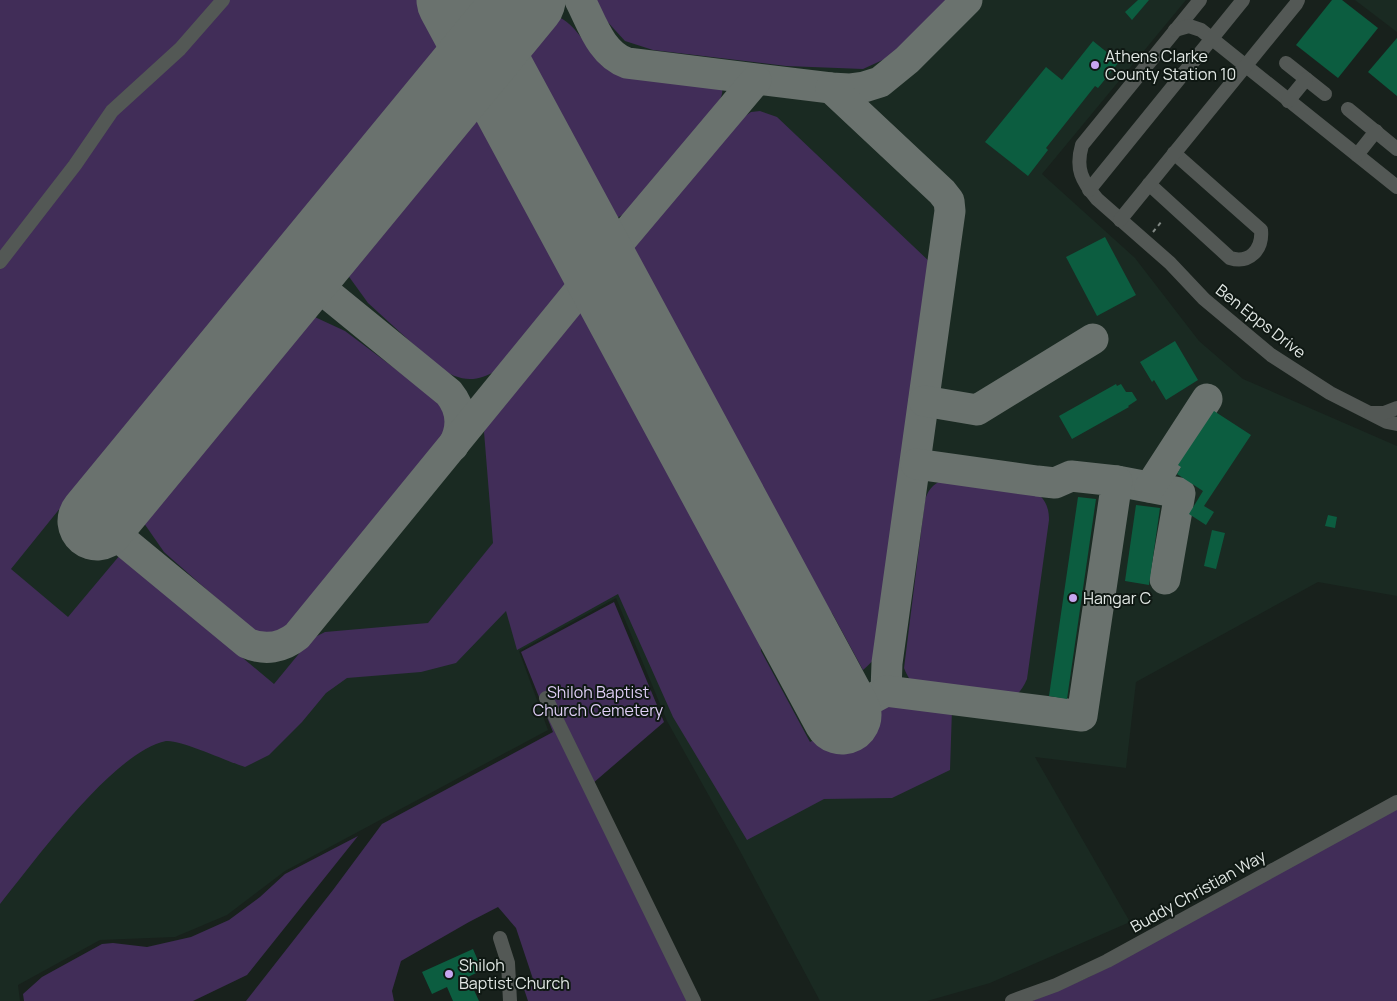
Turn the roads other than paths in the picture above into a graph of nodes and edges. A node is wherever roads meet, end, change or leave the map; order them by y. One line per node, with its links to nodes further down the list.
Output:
1 (223, 0): 21 (street)
2 (1200, 0): 5 (street, Ben Epps Drive)
3 (1243, 0): 6 (street)
4 (1298, 0): 8 (street)
5 (1175, 30): 6 (street); 19 (street, Ben Epps Drive)
6 (1212, 39): 8 (street); 19 (street)
7 (1286, 63): 9 (street)
8 (1246, 66): 11 (street); 15 (street)
9 (1306, 79): 10 (street); 11 (street)
10 (1325, 94)
11 (1288, 101): 16 (street)
12 (1348, 109): 13 (street)
13 (1376, 131): 14 (street); 16 (street)
14 (1397, 149)
15 (1174, 153): 17 (street); 17 (street)
16 (1357, 154): 18 (street)
17 (1149, 184): 20 (street)
18 (1397, 187)
19 (1089, 190): 20 (street, Ben Epps Drive)
20 (1120, 220): 23 (street, Ben Epps Drive)
21 (0, 262)
22 (1397, 408): 23 (street)
23 (1370, 414): 24 (street, Ben Epps Drive)
24 (1397, 424)
25 (546, 698): 29 (street)
26 (1397, 802): 30 (street, Buddy Christian Way)
27 (500, 938): 28 (street)
28 (510, 1001)
29 (694, 1001)
30 (1012, 1001)

